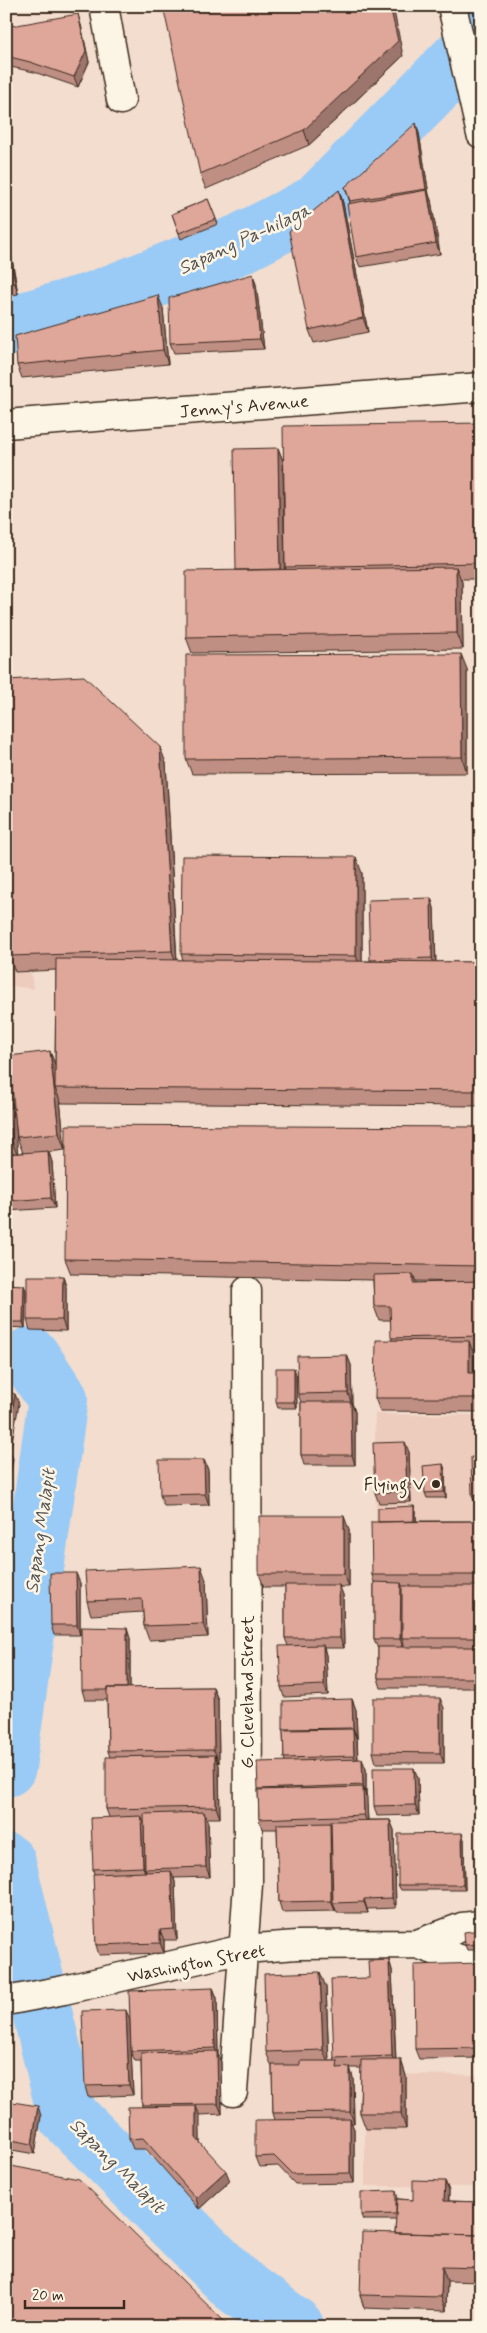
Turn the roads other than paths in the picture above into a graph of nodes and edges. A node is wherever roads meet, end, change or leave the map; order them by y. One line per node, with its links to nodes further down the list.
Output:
1 (104, 6): 3 (street)
2 (453, 8): 4 (street)
3 (121, 100)
4 (481, 134)
5 (481, 387): 6 (street, Jenny's Avenue)
6 (6, 424)
7 (247, 1291): 10 (street, G. Cleveland Street)
8 (481, 1925): 9 (street, Washington Street)
9 (418, 1944): 10 (street, Washington Street); 11 (street, Washington Street)
10 (243, 1949): 12 (street, Washington Street); 13 (street, G. Cleveland Street)
11 (481, 1962)
12 (13, 2000)
13 (233, 2092)

